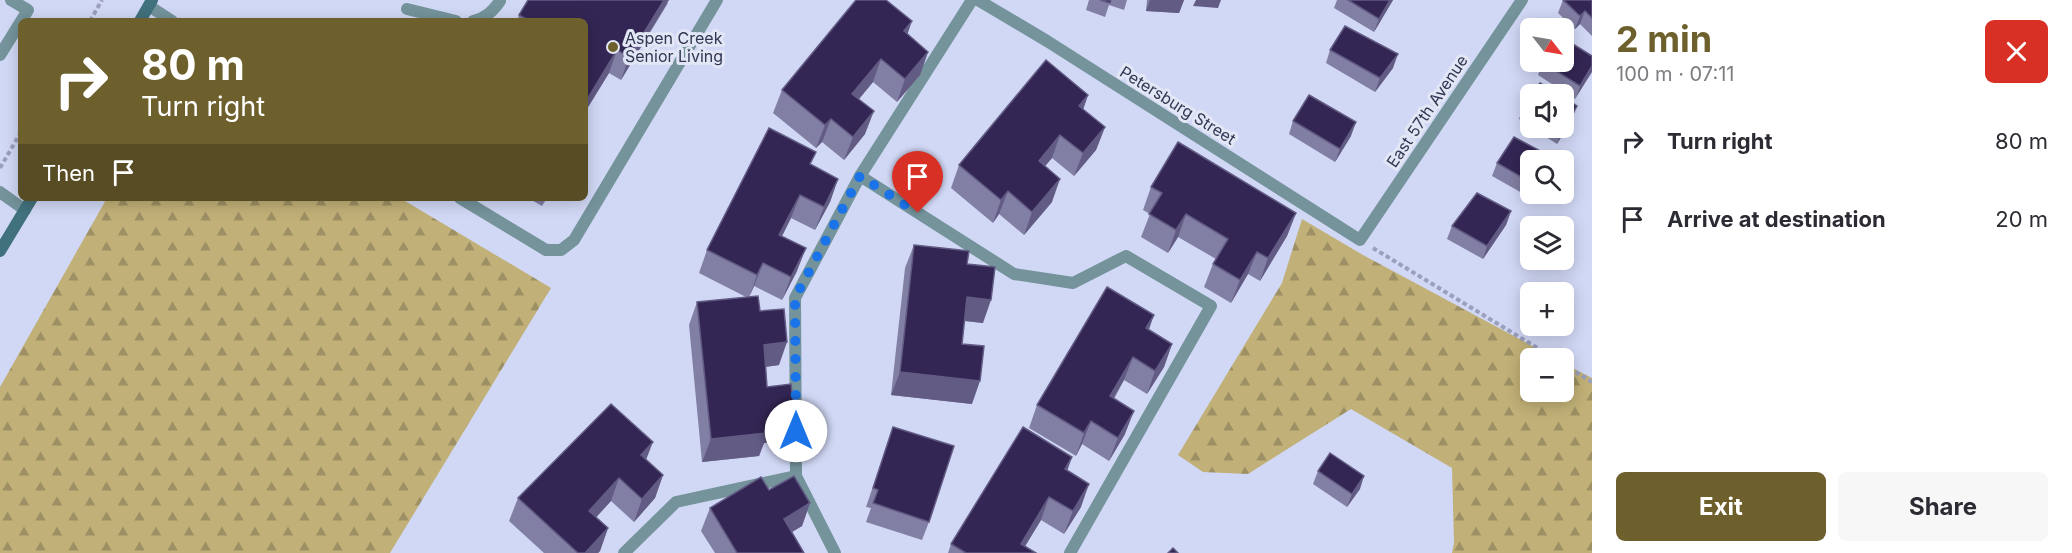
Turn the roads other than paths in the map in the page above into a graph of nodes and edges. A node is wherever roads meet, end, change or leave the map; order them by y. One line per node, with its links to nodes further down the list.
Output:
1 (11, 0): 9 (street)
2 (717, 0): 19 (street)
3 (972, 0): 16 (street)
4 (978, 0): 21 (street, Petersburg Street)
5 (1522, 0): 21 (street, East 57th Avenue)
6 (500, 1): 13 (street)
7 (147, 2): 10 (main road); 11 (street)
8 (407, 9): 12 (street)
9 (22, 18)
10 (141, 18)
11 (168, 18)
12 (444, 18)
13 (483, 18)
14 (18, 25): 15 (street)
15 (0, 55)
16 (860, 176): 23 (street); 26 (street)
17 (0, 192): 20 (street)
18 (30, 201): 20 (main road)
19 (464, 201)
20 (25, 210): 22 (main road)
21 (1360, 240)
22 (0, 251)
23 (796, 476): 24 (street); 25 (street)
24 (624, 553)
25 (835, 553)
26 (1070, 553)

